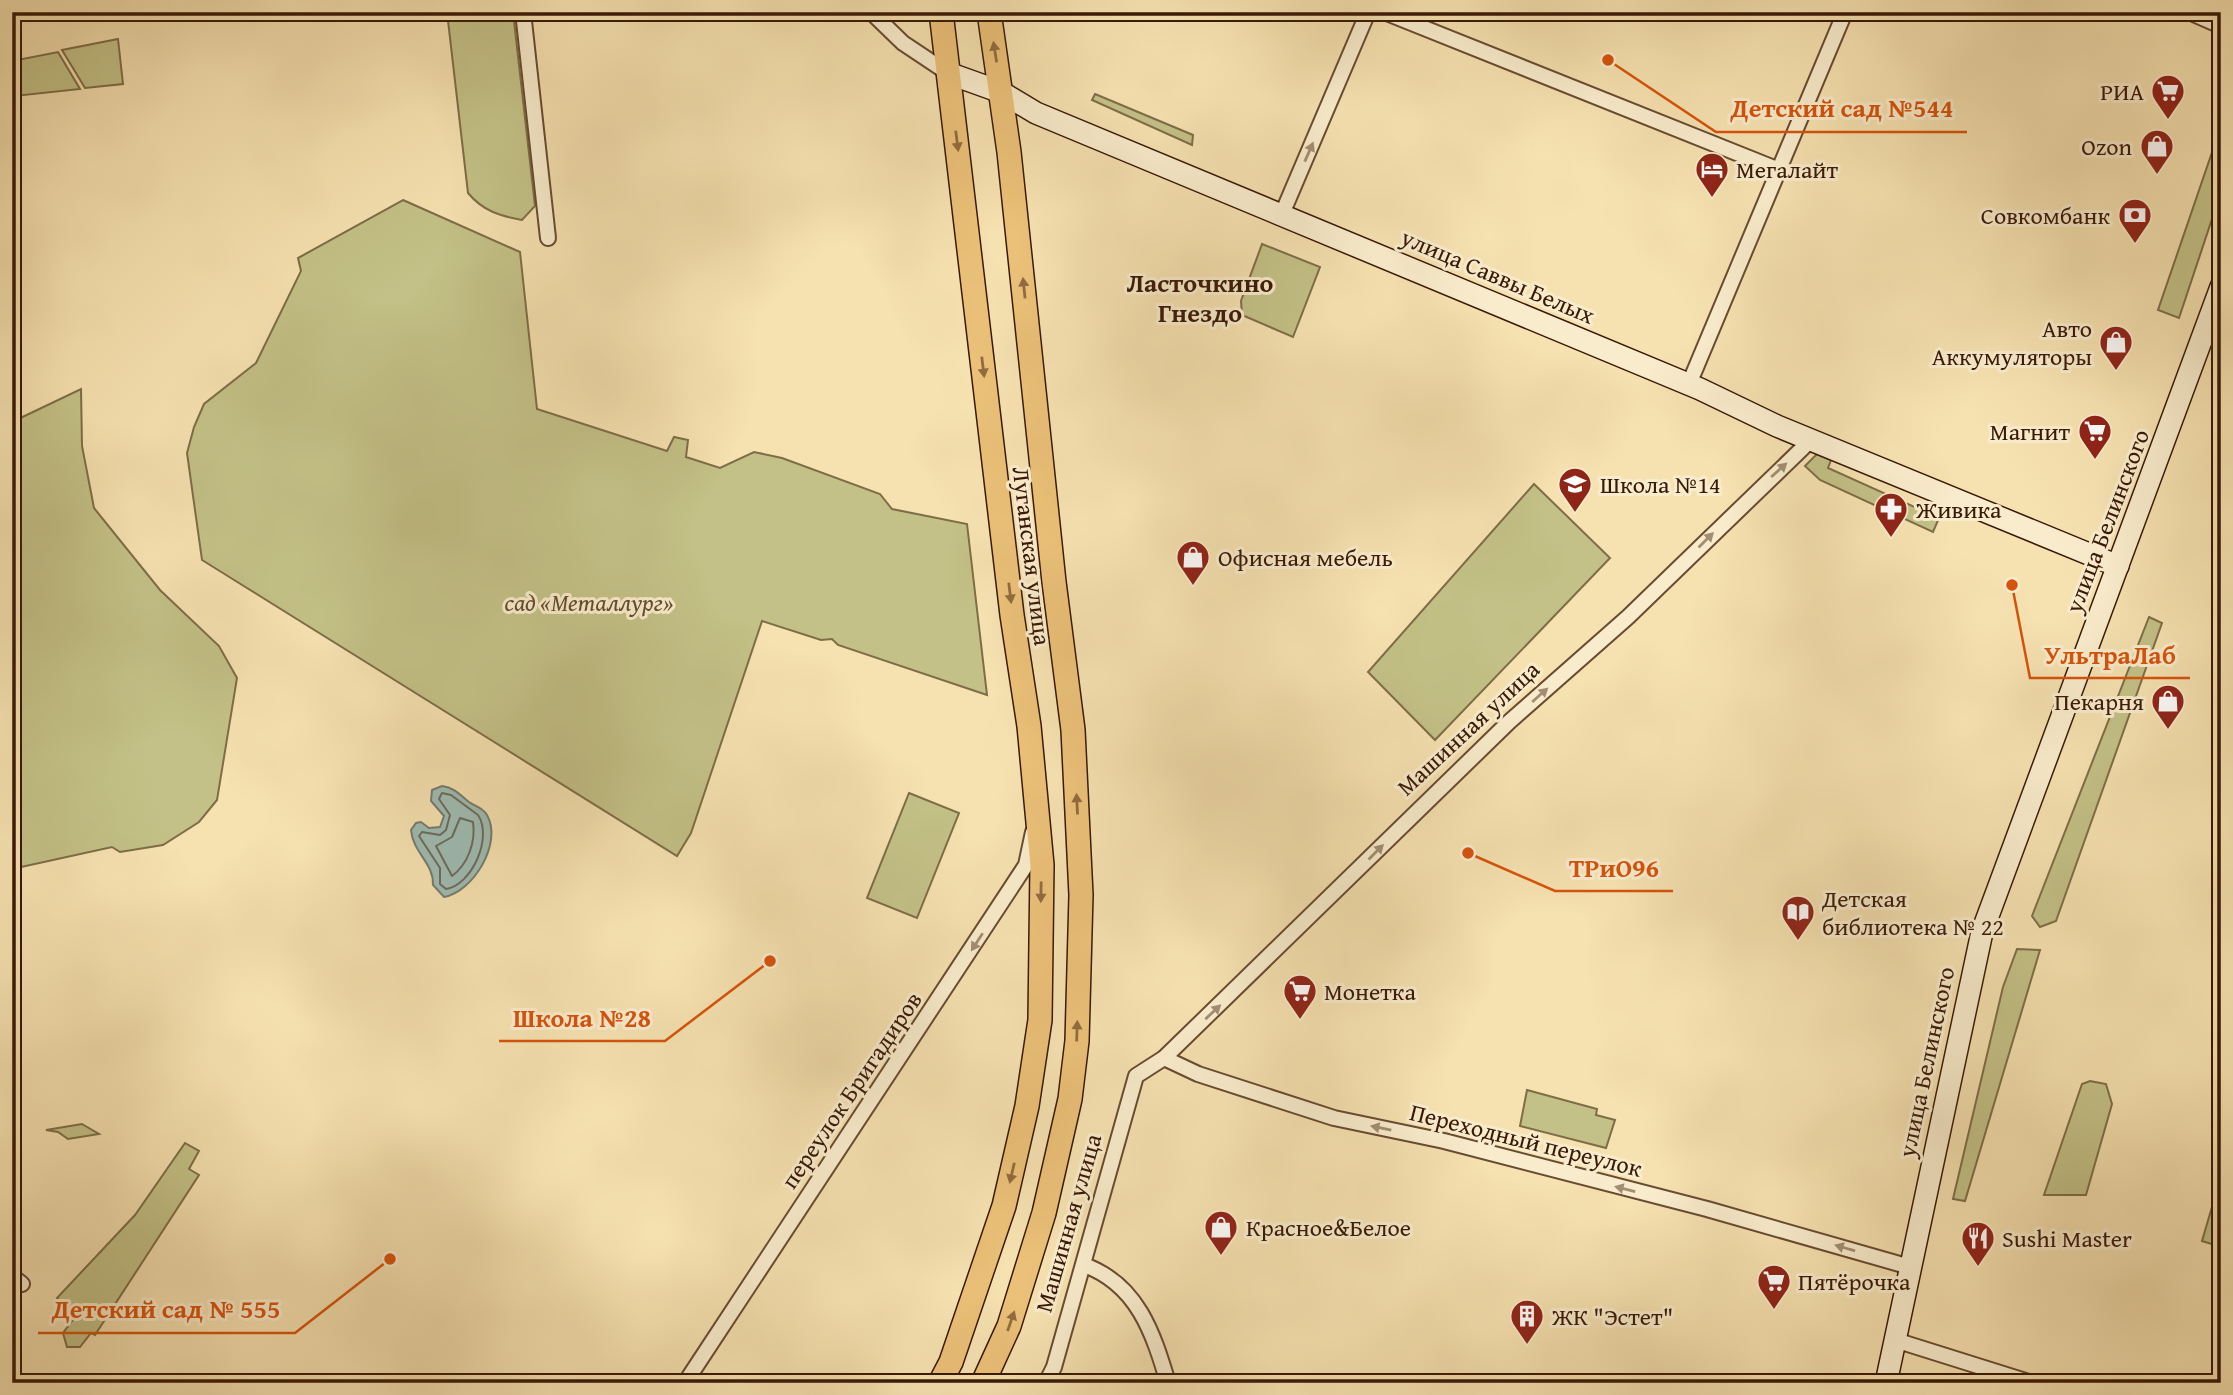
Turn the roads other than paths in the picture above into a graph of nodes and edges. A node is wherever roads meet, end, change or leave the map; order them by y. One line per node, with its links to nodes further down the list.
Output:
1 (523, 12): 14 (street)
2 (871, 12): 10 (street, улица Саввы Белых)
3 (941, 12): 10 (main road, Луганская улица)
4 (989, 12): 11 (main road, Луганская улица, one-way to 4)
5 (1368, 12): 13 (street, one-way to 5)
6 (1384, 12): 12 (street)
7 (1845, 12): 12 (street)
8 (2189, 12): 9 (street)
9 (2221, 26)
10 (948, 73): 11 (street, улица Саввы Белых); 19 (main road, Луганская улица, one-way to 19)
11 (1001, 92): 13 (street, улица Саввы Белых); 21 (main road, Луганская улица, one-way to 11)
12 (1779, 170): 16 (street)
13 (1282, 214): 16 (street, улица Саввы Белых)
14 (548, 239)
15 (2221, 287): 18 (street, улица Белинского)
16 (1689, 384): 17 (street, улица Саввы Белых)
17 (1812, 439): 18 (street, улица Саввы Белых); 20 (street, Машинная улица, one-way to 17)
18 (2118, 566): 23 (street, улица Белинского)
19 (1037, 816): 25 (street, переулок Бригадиров, one-way to 25); 26 (main road, Луганская улица, one-way to 26)
20 (1164, 1058): 22 (street, Машинная улица); 23 (street, Переходный переулок, one-way to 20)
21 (1070, 1099): 27 (main road, Машинная улица, one-way to 21)
22 (1084, 1265): 28 (street, Машинная улица); 29 (street)
23 (1910, 1267): 24 (street, улица Белинского)
24 (1895, 1340): 30 (street, улица Белинского); 31 (street)
25 (685, 1383)
26 (940, 1383)
27 (983, 1383)
28 (1046, 1383)
29 (1168, 1383)
30 (1886, 1383)
31 (2032, 1383)

